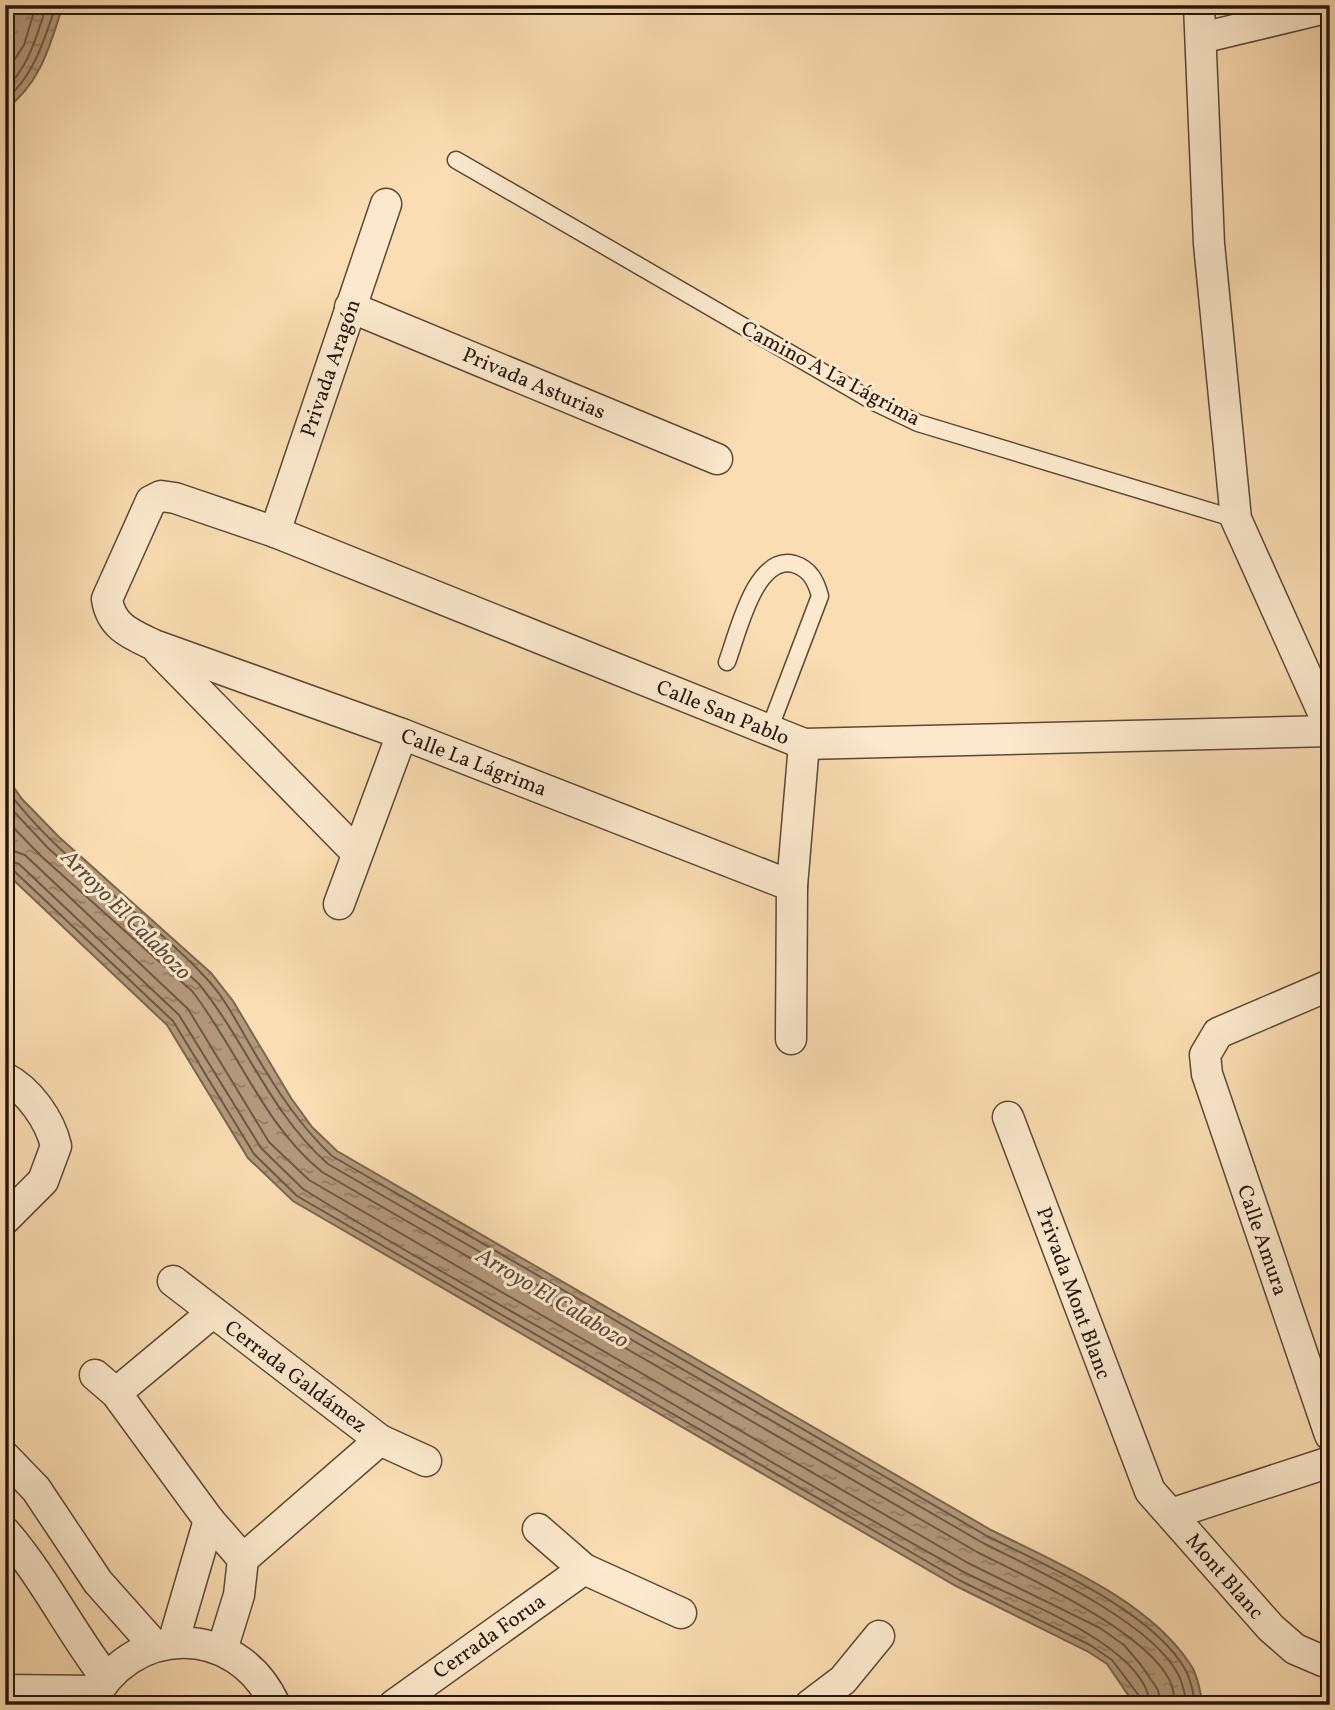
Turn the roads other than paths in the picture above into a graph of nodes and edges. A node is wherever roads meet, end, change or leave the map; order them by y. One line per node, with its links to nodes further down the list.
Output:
1 (1199, 5): 3 (street)
2 (1330, 6): 3 (street)
3 (1201, 38): 9 (street)
4 (456, 160): 9 (lane, Camino A La Lágrima)
5 (386, 204): 6 (street, Privada Aragón)
6 (350, 307): 7 (street, Privada Asturias); 10 (street, Privada Aragón)
7 (717, 459)
8 (151, 501): 10 (street, Calle San Pablo); 11 (street, Calle La Lágrima)
9 (1236, 519): 13 (street)
10 (275, 531): 14 (street, Calle San Pablo)
11 (154, 645): 15 (street, Calle La Lágrima); 17 (street, Calle La Lágrima)
12 (727, 662): 14 (lane)
13 (1330, 729): 16 (street, Calle San Pablo)
14 (769, 730): 16 (street, Calle San Pablo)
15 (402, 734): 17 (street); 18 (street, Calle La Lágrima)
16 (804, 744): 18 (street)
17 (356, 852): 19 (street)
18 (792, 886): 21 (street)
19 (339, 904)
20 (1330, 985): 27 (street, Calle Amura)
21 (791, 1039)
22 (5, 1078): 24 (street)
23 (1008, 1117): 32 (street, Privada Mont Blanc)
24 (5, 1219)
25 (173, 1281): 26 (street, Cerrada Galdámez)
26 (212, 1313): 28 (street, Cerrada Galdámez); 34 (street, Cerrada Galdámez)
27 (1330, 1435)
28 (380, 1440): 30 (street, Cerrada Galdámez); 37 (street, Cerrada Galdámez)
29 (5, 1457): 41 (street)
30 (426, 1461)
31 (1330, 1462): 33 (street)
32 (1139, 1468): 33 (street, Mont Blanc)
33 (1171, 1514): 43 (street, Mont Blanc)
34 (209, 1520): 37 (street, Cerrada Galdámez); 41 (street)
35 (538, 1529): 38 (street)
36 (5, 1532): 45 (street)
37 (243, 1559): 42 (street)
38 (584, 1569): 39 (street); 47 (street, Cerrada Forua)
39 (681, 1613)
40 (879, 1636): 48 (street)
41 (164, 1644): 42 (street); 45 (street)
42 (222, 1650): 46 (street)
43 (1330, 1660)
44 (5, 1690): 45 (street)
45 (97, 1691)
46 (275, 1705)
47 (394, 1705)
48 (810, 1705)

